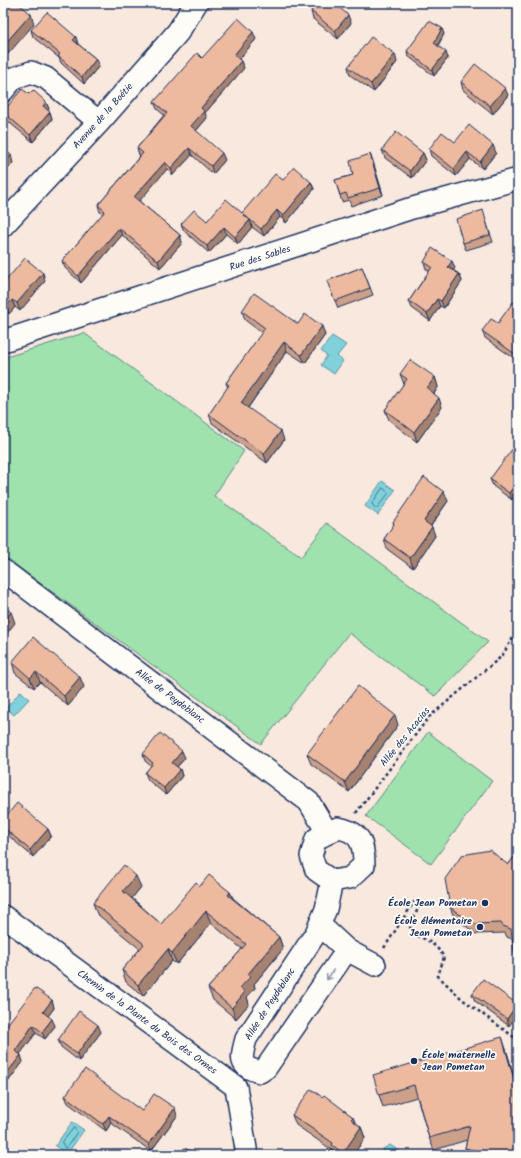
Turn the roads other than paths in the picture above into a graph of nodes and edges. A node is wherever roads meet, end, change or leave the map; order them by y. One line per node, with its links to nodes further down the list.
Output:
1 (196, 3): 3 (main road, Avenue de la Boétie)
2 (3, 91): 3 (street)
3 (98, 122): 5 (main road, Avenue de la Boétie)
4 (518, 179): 6 (street, Rue des Sables)
5 (3, 224)
6 (3, 341)
7 (3, 570): 8 (street, Allée de Peydeblanc)
8 (327, 832): 9 (street); 9 (street)
9 (332, 881): 11 (street, Allée de Peydeblanc)
10 (3, 916): 15 (street, Chemin de la Plante du Bois des Ormes)
11 (320, 925): 12 (street); 14 (street, Allée de Peydeblanc)
12 (347, 950): 13 (street); 14 (street, one-way to 14)
13 (378, 958)
14 (252, 1070): 15 (street)
15 (236, 1087): 16 (street)
16 (247, 1155)

